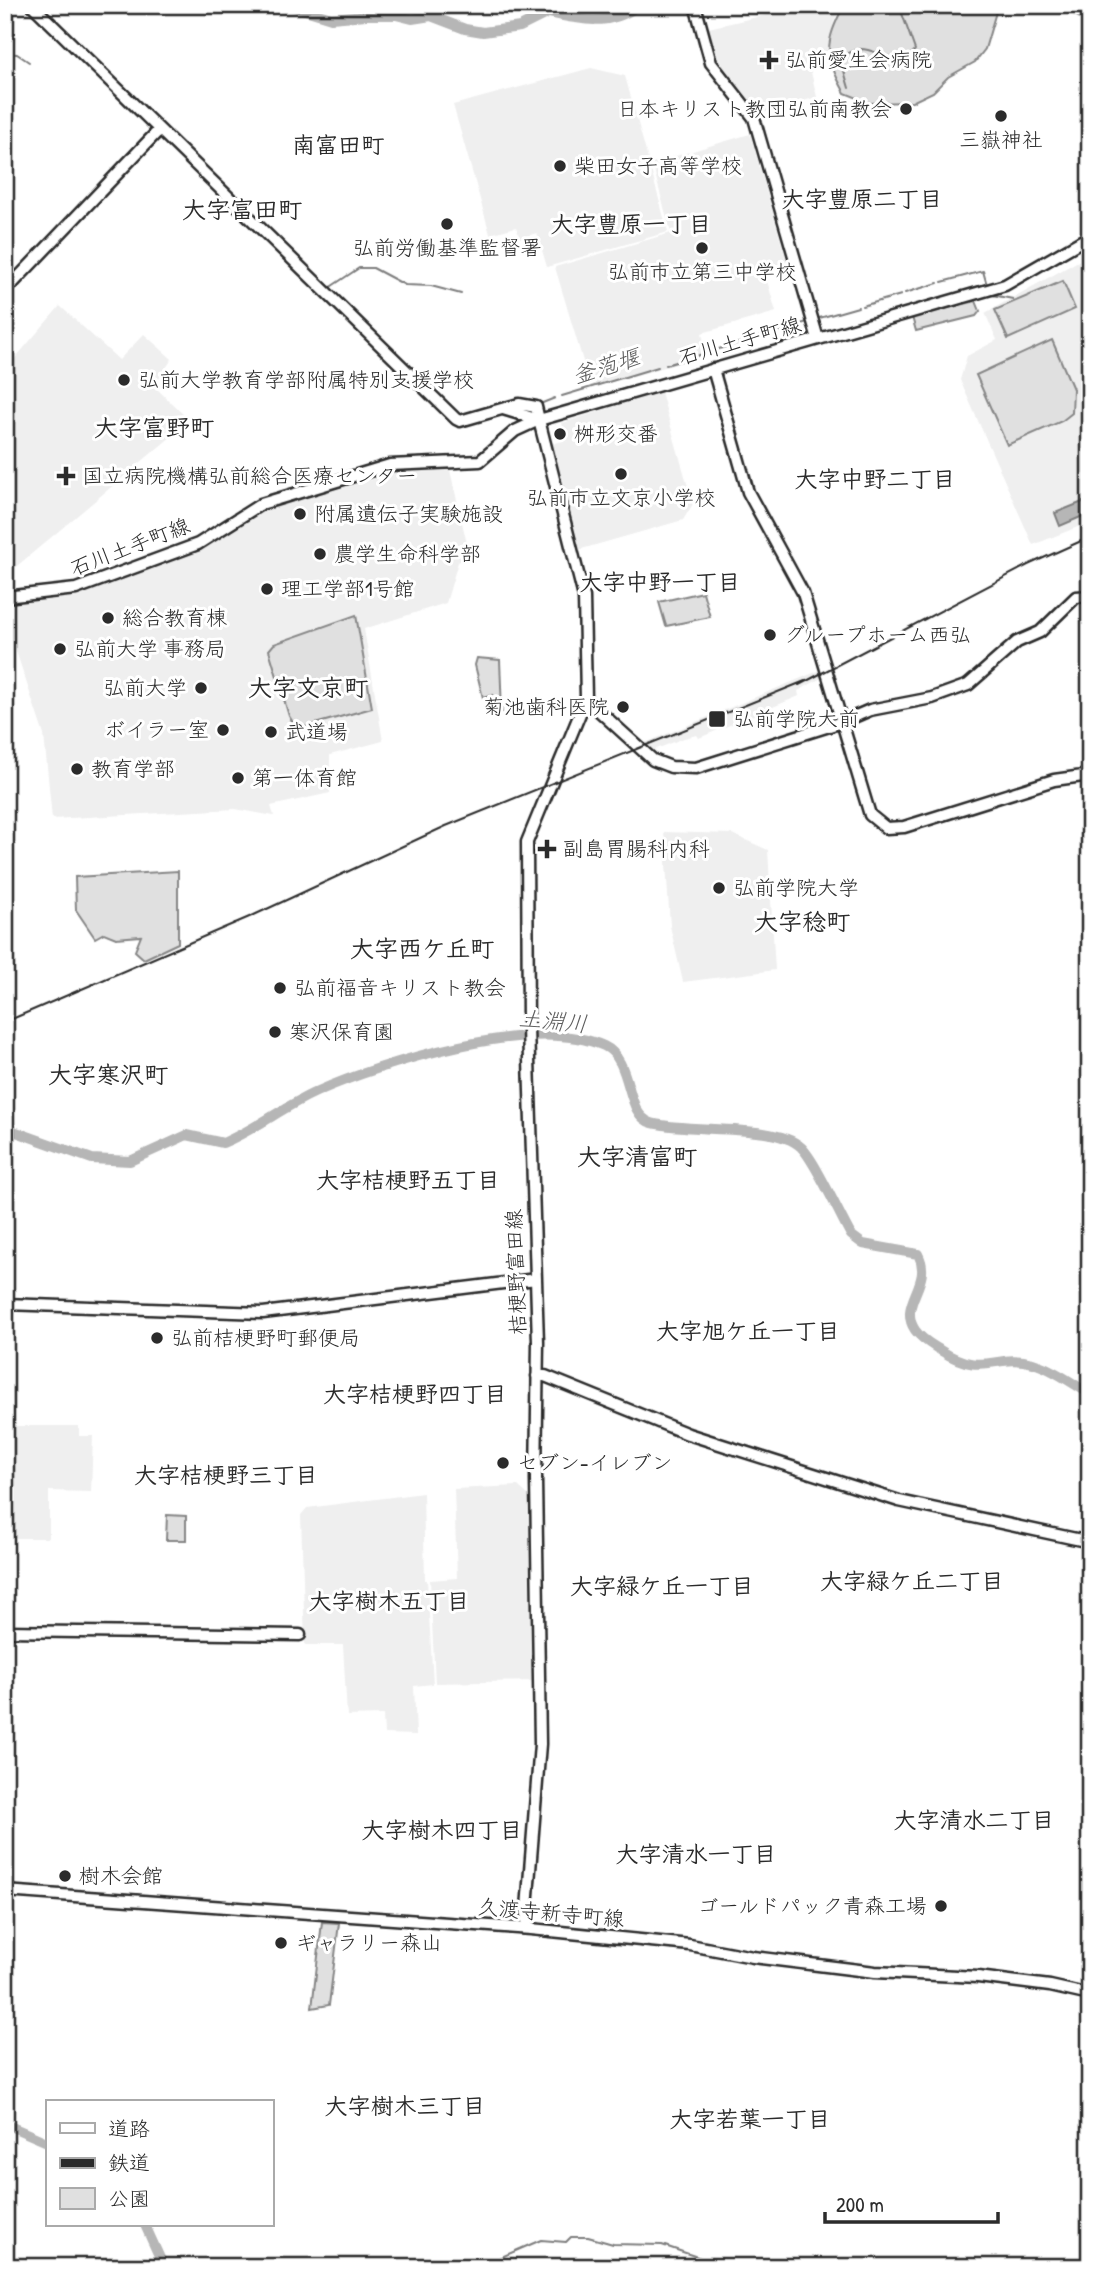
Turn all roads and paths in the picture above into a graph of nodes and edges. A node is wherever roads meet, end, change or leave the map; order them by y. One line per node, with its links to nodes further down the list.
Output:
1 (32, 5): 3 (street)
2 (695, 5): 6 (street)
3 (159, 130): 5 (street); 8 (street)
4 (1090, 236): 6 (street, 石川土手町線)
5 (13, 283)
6 (818, 339): 7 (street, 石川土手町線)
7 (713, 369): 8 (street, 石川土手町線); 12 (street)
8 (539, 420): 10 (street, 石川土手町線); 11 (street, 桔梗野富田線)
9 (1090, 596): 12 (street)
10 (5, 597)
11 (586, 699): 12 (street); 14 (street, 桔梗野富田線)
12 (842, 722): 13 (street)
13 (1090, 775)
14 (536, 1279): 15 (street); 16 (street, 桔梗野富田線)
15 (5, 1304)
16 (537, 1376): 17 (street); 21 (street, 桔梗野富田線)
17 (1090, 1542)
18 (5, 1631): 19 (street)
19 (300, 1635)
20 (5, 1891): 21 (street, 久渡寺新寺町線)
21 (531, 1929): 22 (street, 久渡寺新寺町線)
22 (1090, 1995)

